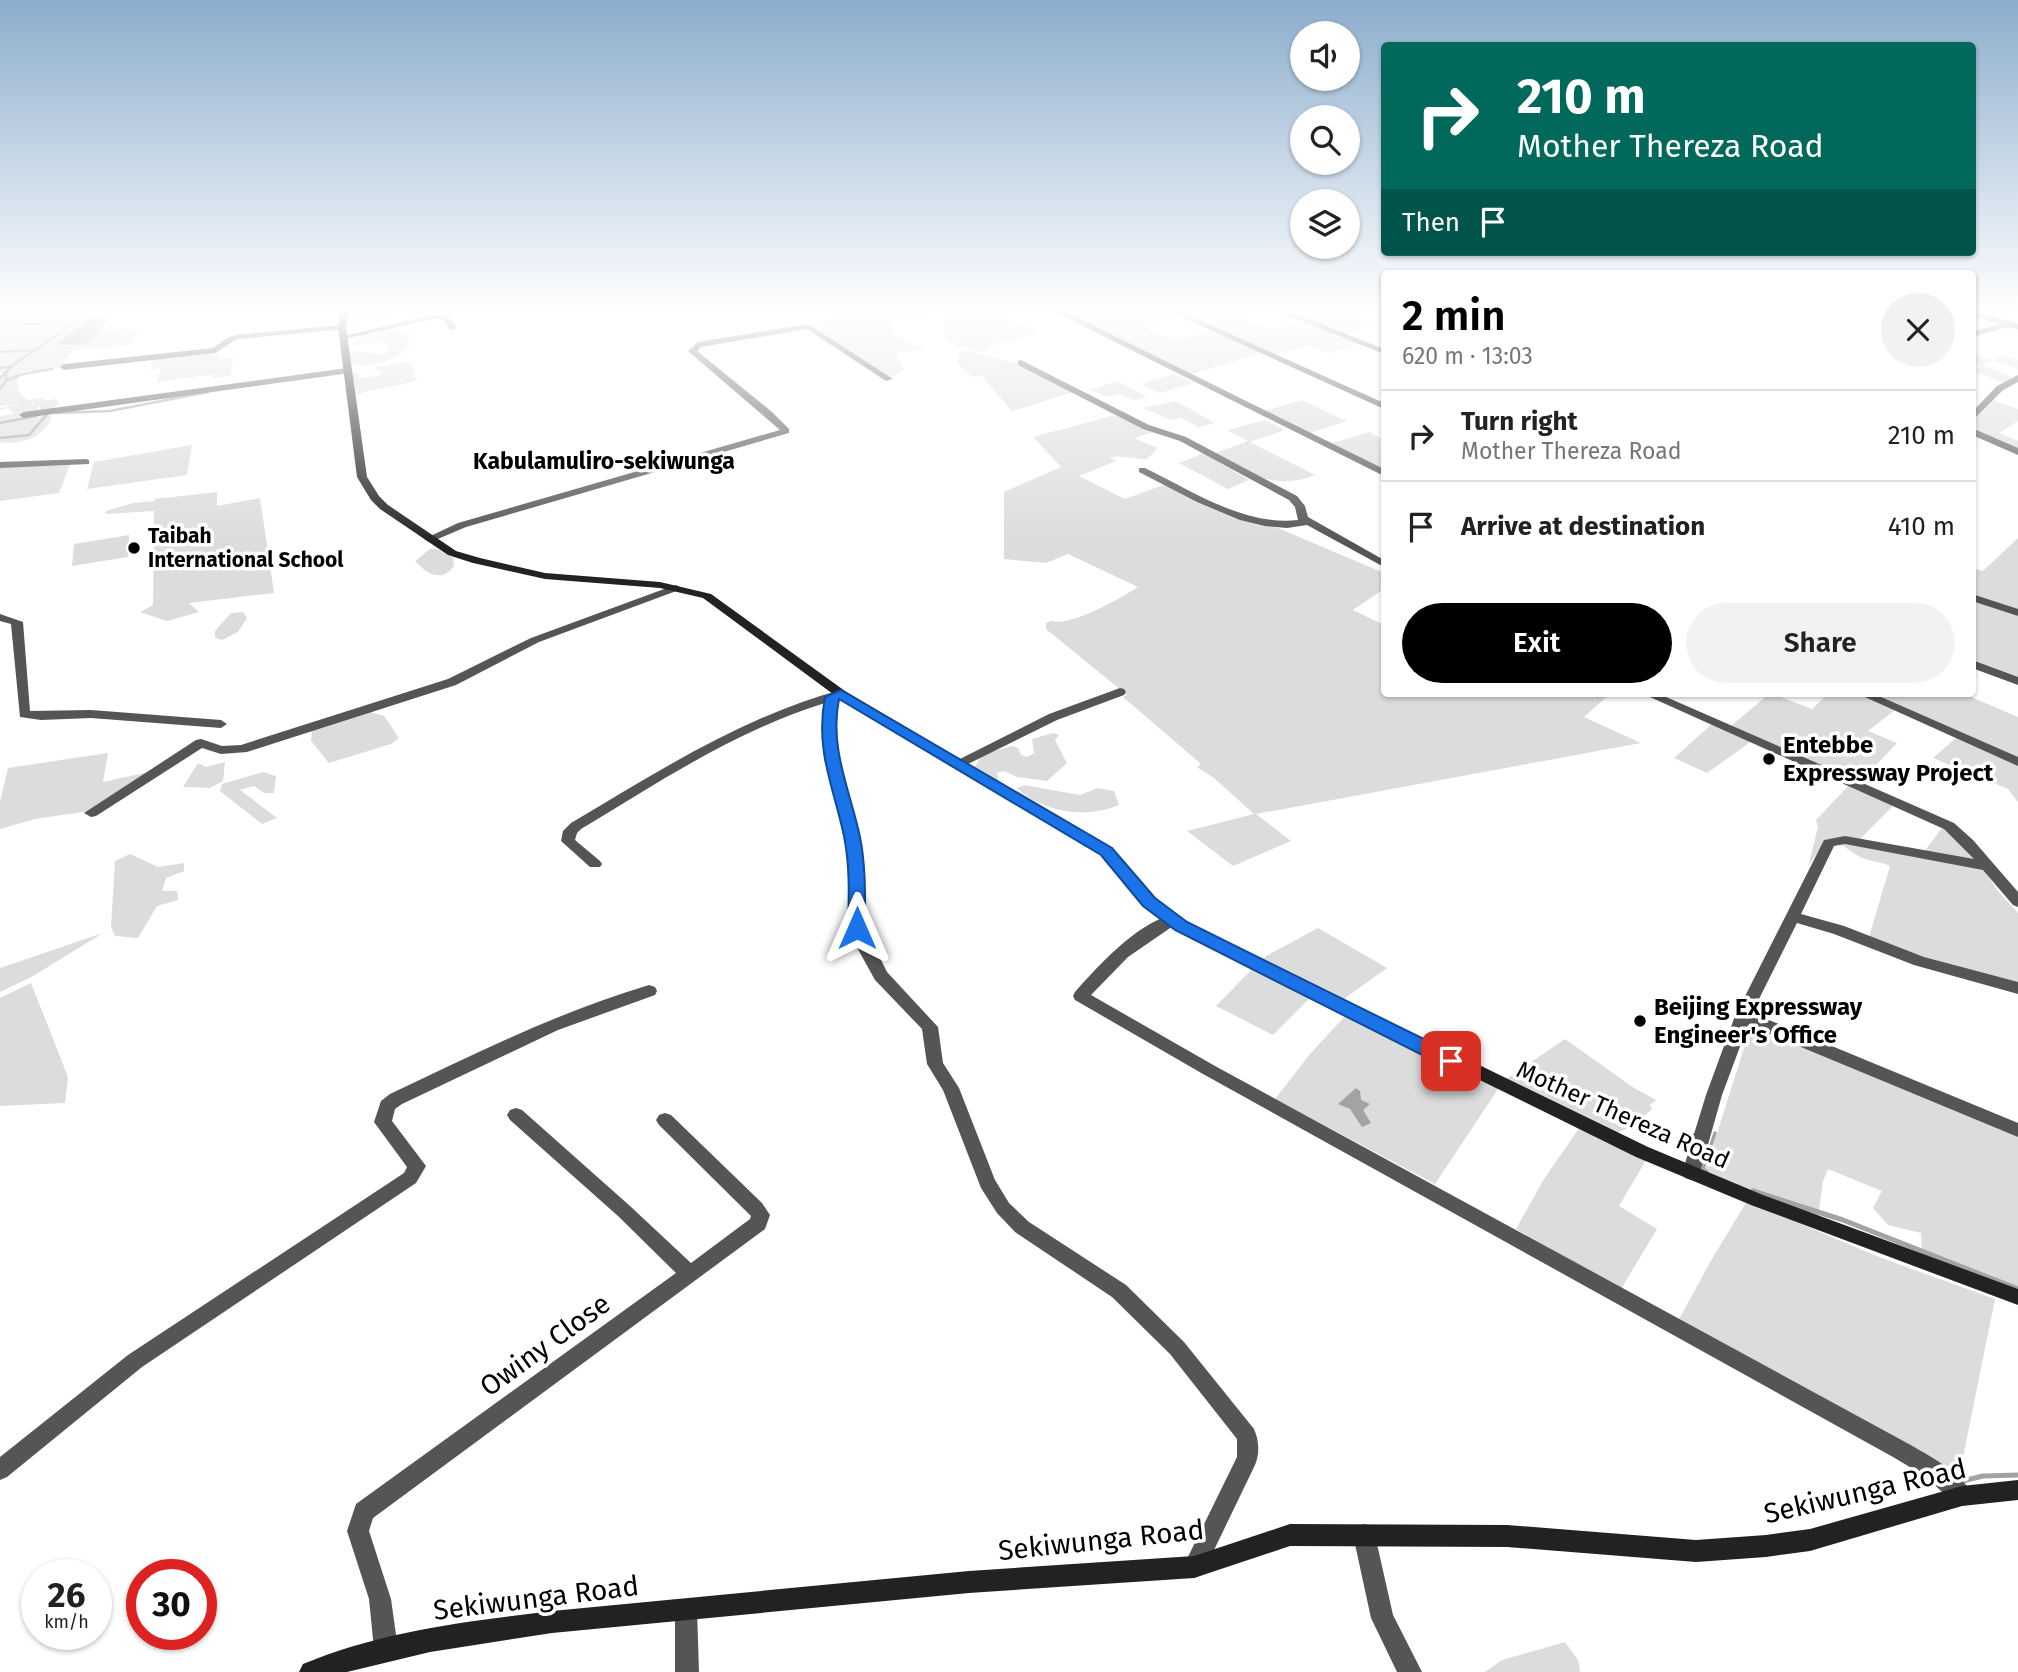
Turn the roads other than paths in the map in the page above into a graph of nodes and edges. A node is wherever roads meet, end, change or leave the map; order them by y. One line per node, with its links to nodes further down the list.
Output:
1 (229, 387): 10 (street)
2 (349, 387): 19 (street, Mother Thereza Road)
3 (736, 387): 19 (street)
4 (1067, 387): 18 (street)
5 (1210, 387): 17 (street)
6 (1342, 387): 9 (street)
7 (2000, 388): 8 (street); 11 (street)
8 (2018, 392)
9 (1381, 405)
10 (24, 415)
11 (1976, 420)
12 (1976, 426): 13 (street)
13 (2018, 452)
14 (86, 462): 15 (street)
15 (0, 466)
16 (1142, 470): 18 (street)
17 (1381, 472)
18 (1308, 522): 20 (street)
19 (429, 539): 21 (street, Mother Thereza Road)
20 (1381, 562)
21 (675, 588): 28 (street, Mother Thereza Road); 31 (street)
22 (1976, 598): 23 (street)
23 (2018, 613)
24 (0, 617): 31 (street)
25 (1976, 665): 26 (street)
26 (2018, 681)
27 (1120, 692): 33 (street)
28 (837, 696): 33 (street, Mother Thereza Road); 35 (street); 53 (street)
29 (1656, 697): 36 (street)
30 (1871, 697): 32 (street)
31 (201, 743): 34 (street)
32 (2018, 762)
33 (959, 763): 39 (street, Mother Thereza Road)
34 (91, 813)
35 (595, 864)
36 (1987, 866): 37 (street); 38 (street)
37 (2018, 902)
38 (1793, 917): 40 (street); 42 (street)
39 (1171, 920): 46 (street, Mother Thereza Road); 51 (street)
40 (2018, 988)
41 (649, 991): 49 (street)
42 (1743, 1017): 45 (street); 46 (street)
43 (516, 1115): 47 (street)
44 (665, 1121): 47 (street, Owiny Close)
45 (2018, 1130)
46 (1690, 1173): 48 (street, Mother Thereza Road)
47 (690, 1274): 55 (street, Owiny Close)
48 (2018, 1297)
49 (0, 1470)
50 (2018, 1490): 51 (street, Sekiwunga Road)
51 (1962, 1496): 52 (street, Sekiwunga Road)
52 (1364, 1535): 53 (street, Sekiwunga Road); 58 (street)
53 (1194, 1567): 54 (street, Sekiwunga Road)
54 (685, 1610): 55 (street, Sekiwunga Road); 57 (street)
55 (386, 1649): 56 (street, Sekiwunga Road)
56 (311, 1672)
57 (687, 1672)
58 (1410, 1672)

